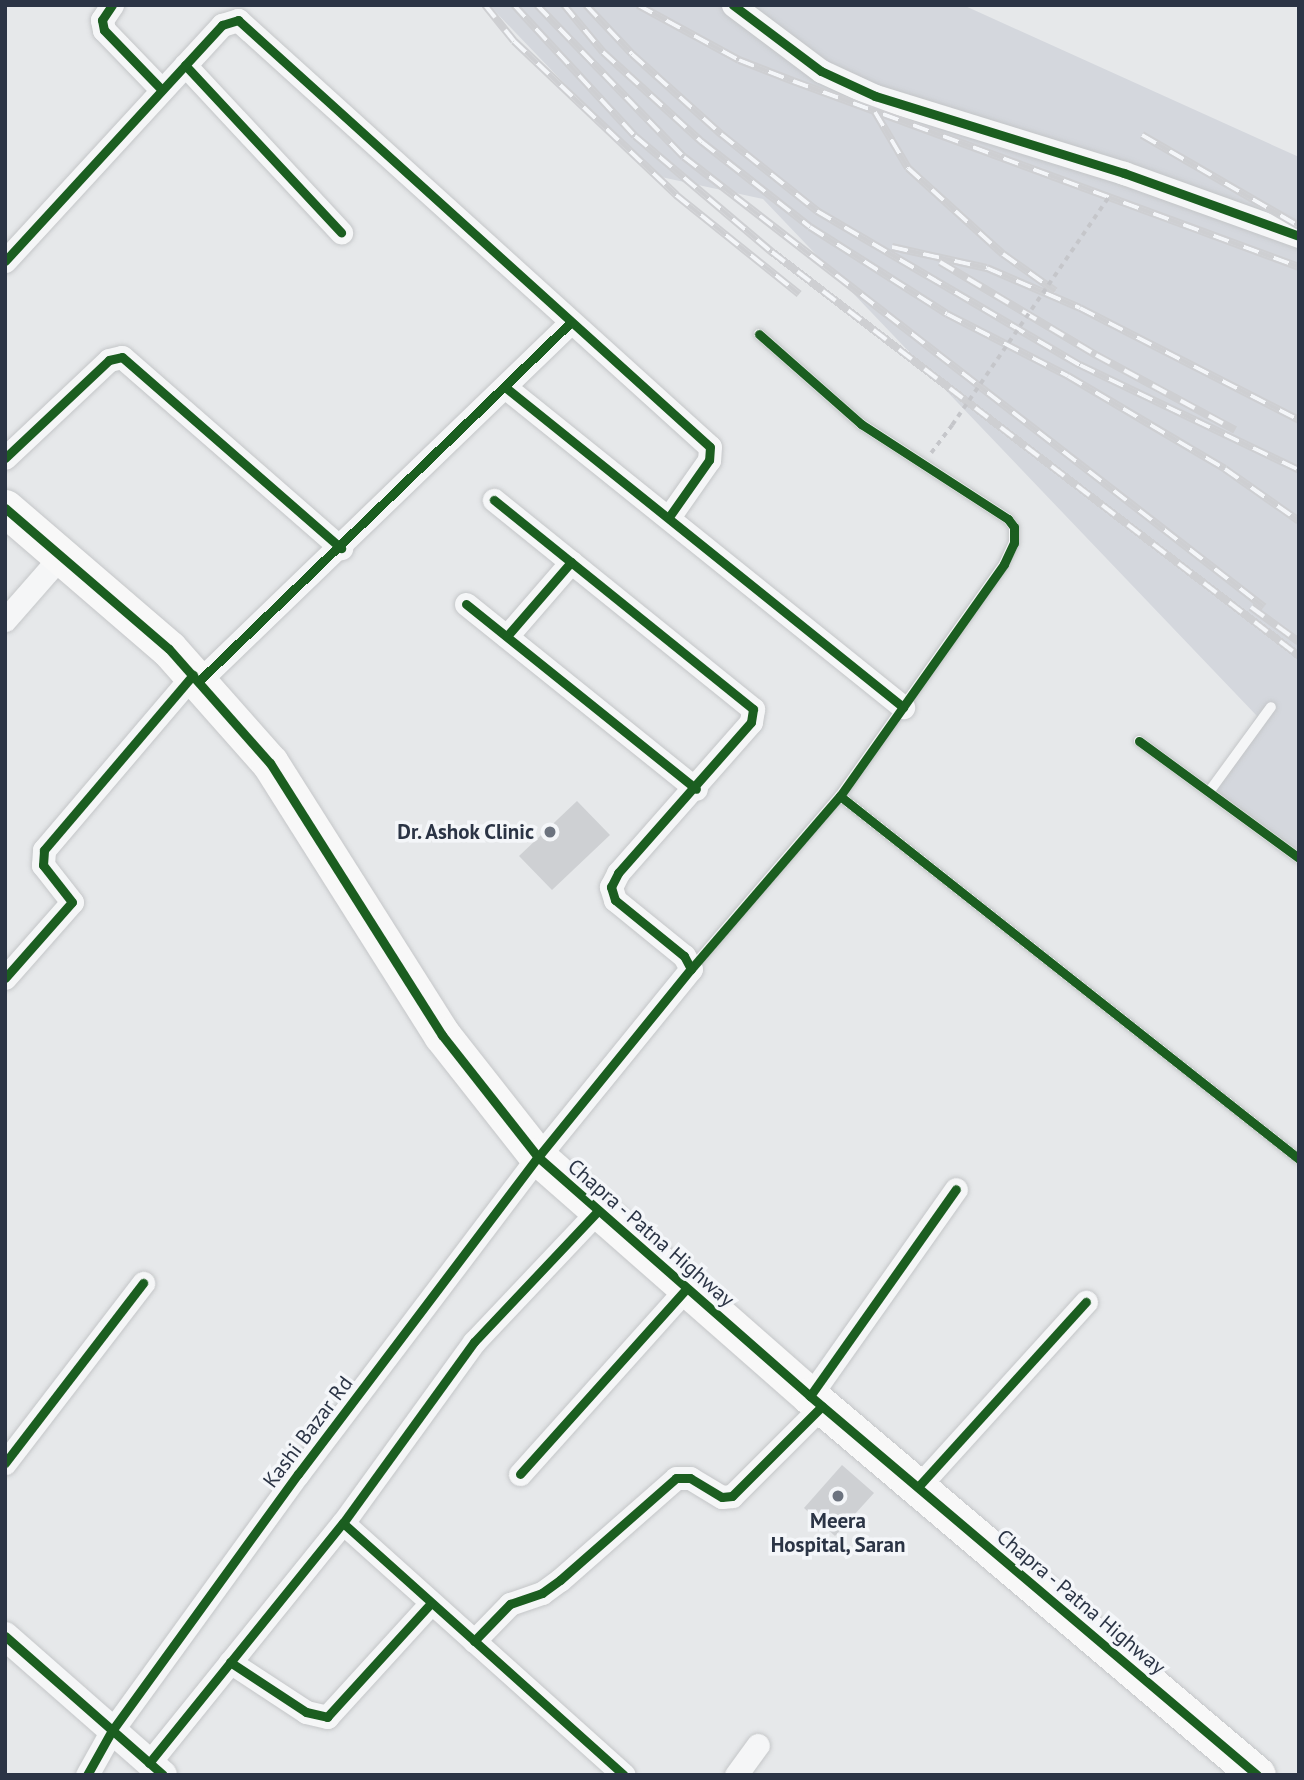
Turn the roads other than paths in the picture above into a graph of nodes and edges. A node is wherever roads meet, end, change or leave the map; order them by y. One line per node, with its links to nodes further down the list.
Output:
1 (112, 5): 4 (street)
2 (733, 5): 6 (street)
3 (185, 65): 4 (street); 5 (street); 8 (street)
4 (162, 90): 7 (street)
5 (341, 232)
6 (1299, 236)
7 (5, 261)
8 (571, 322): 10 (street); 14 (street)
9 (759, 334): 22 (lane)
10 (505, 387): 14 (street); 15 (street)
11 (5, 458): 15 (street)
12 (494, 500): 17 (street)
13 (5, 508): 16 (highway, Chapra - Patna Highway)
14 (669, 517): 22 (street)
15 (341, 548): 21 (street)
16 (61, 556): 19 (street); 21 (highway, Chapra - Patna Highway)
17 (571, 562): 20 (street); 25 (street)
18 (466, 604): 20 (street)
19 (5, 620)
20 (507, 636): 25 (street)
21 (196, 678): 30 (street); 31 (highway, Chapra - Patna Highway)
22 (903, 707): 27 (lane)
23 (1271, 707): 26 (lane)
24 (1139, 741): 26 (lane)
25 (696, 789): 29 (street)
26 (1209, 792): 28 (lane)
27 (840, 796): 29 (lane); 32 (lane)
28 (1299, 858)
29 (691, 969): 31 (street, Kashi Bazar Rd)
30 (5, 978)
31 (538, 1157): 34 (highway, Chapra - Patna Highway); 47 (street, Kashi Bazar Rd)
32 (1299, 1159)
33 (956, 1189): 38 (street)
34 (597, 1212): 36 (highway, Chapra - Patna Highway); 42 (street)
35 (143, 1283): 39 (street)
36 (686, 1289): 38 (highway, Chapra - Patna Highway); 40 (street)
37 (1086, 1302): 41 (street)
38 (816, 1401): 41 (highway, Chapra - Patna Highway); 45 (street)
39 (5, 1463)
40 (520, 1474)
41 (918, 1488): 53 (highway, Chapra - Patna Highway)
42 (343, 1523): 43 (street); 46 (street)
43 (431, 1603): 45 (street); 46 (street)
44 (5, 1636): 47 (street)
45 (474, 1642): 51 (street)
46 (230, 1662): 49 (street)
47 (111, 1732): 49 (street); 50 (street, Kashi Bazar Rd)
48 (758, 1745): 52 (street)
49 (156, 1769)
50 (87, 1775)
51 (624, 1775)
52 (736, 1775)
53 (1257, 1775)

